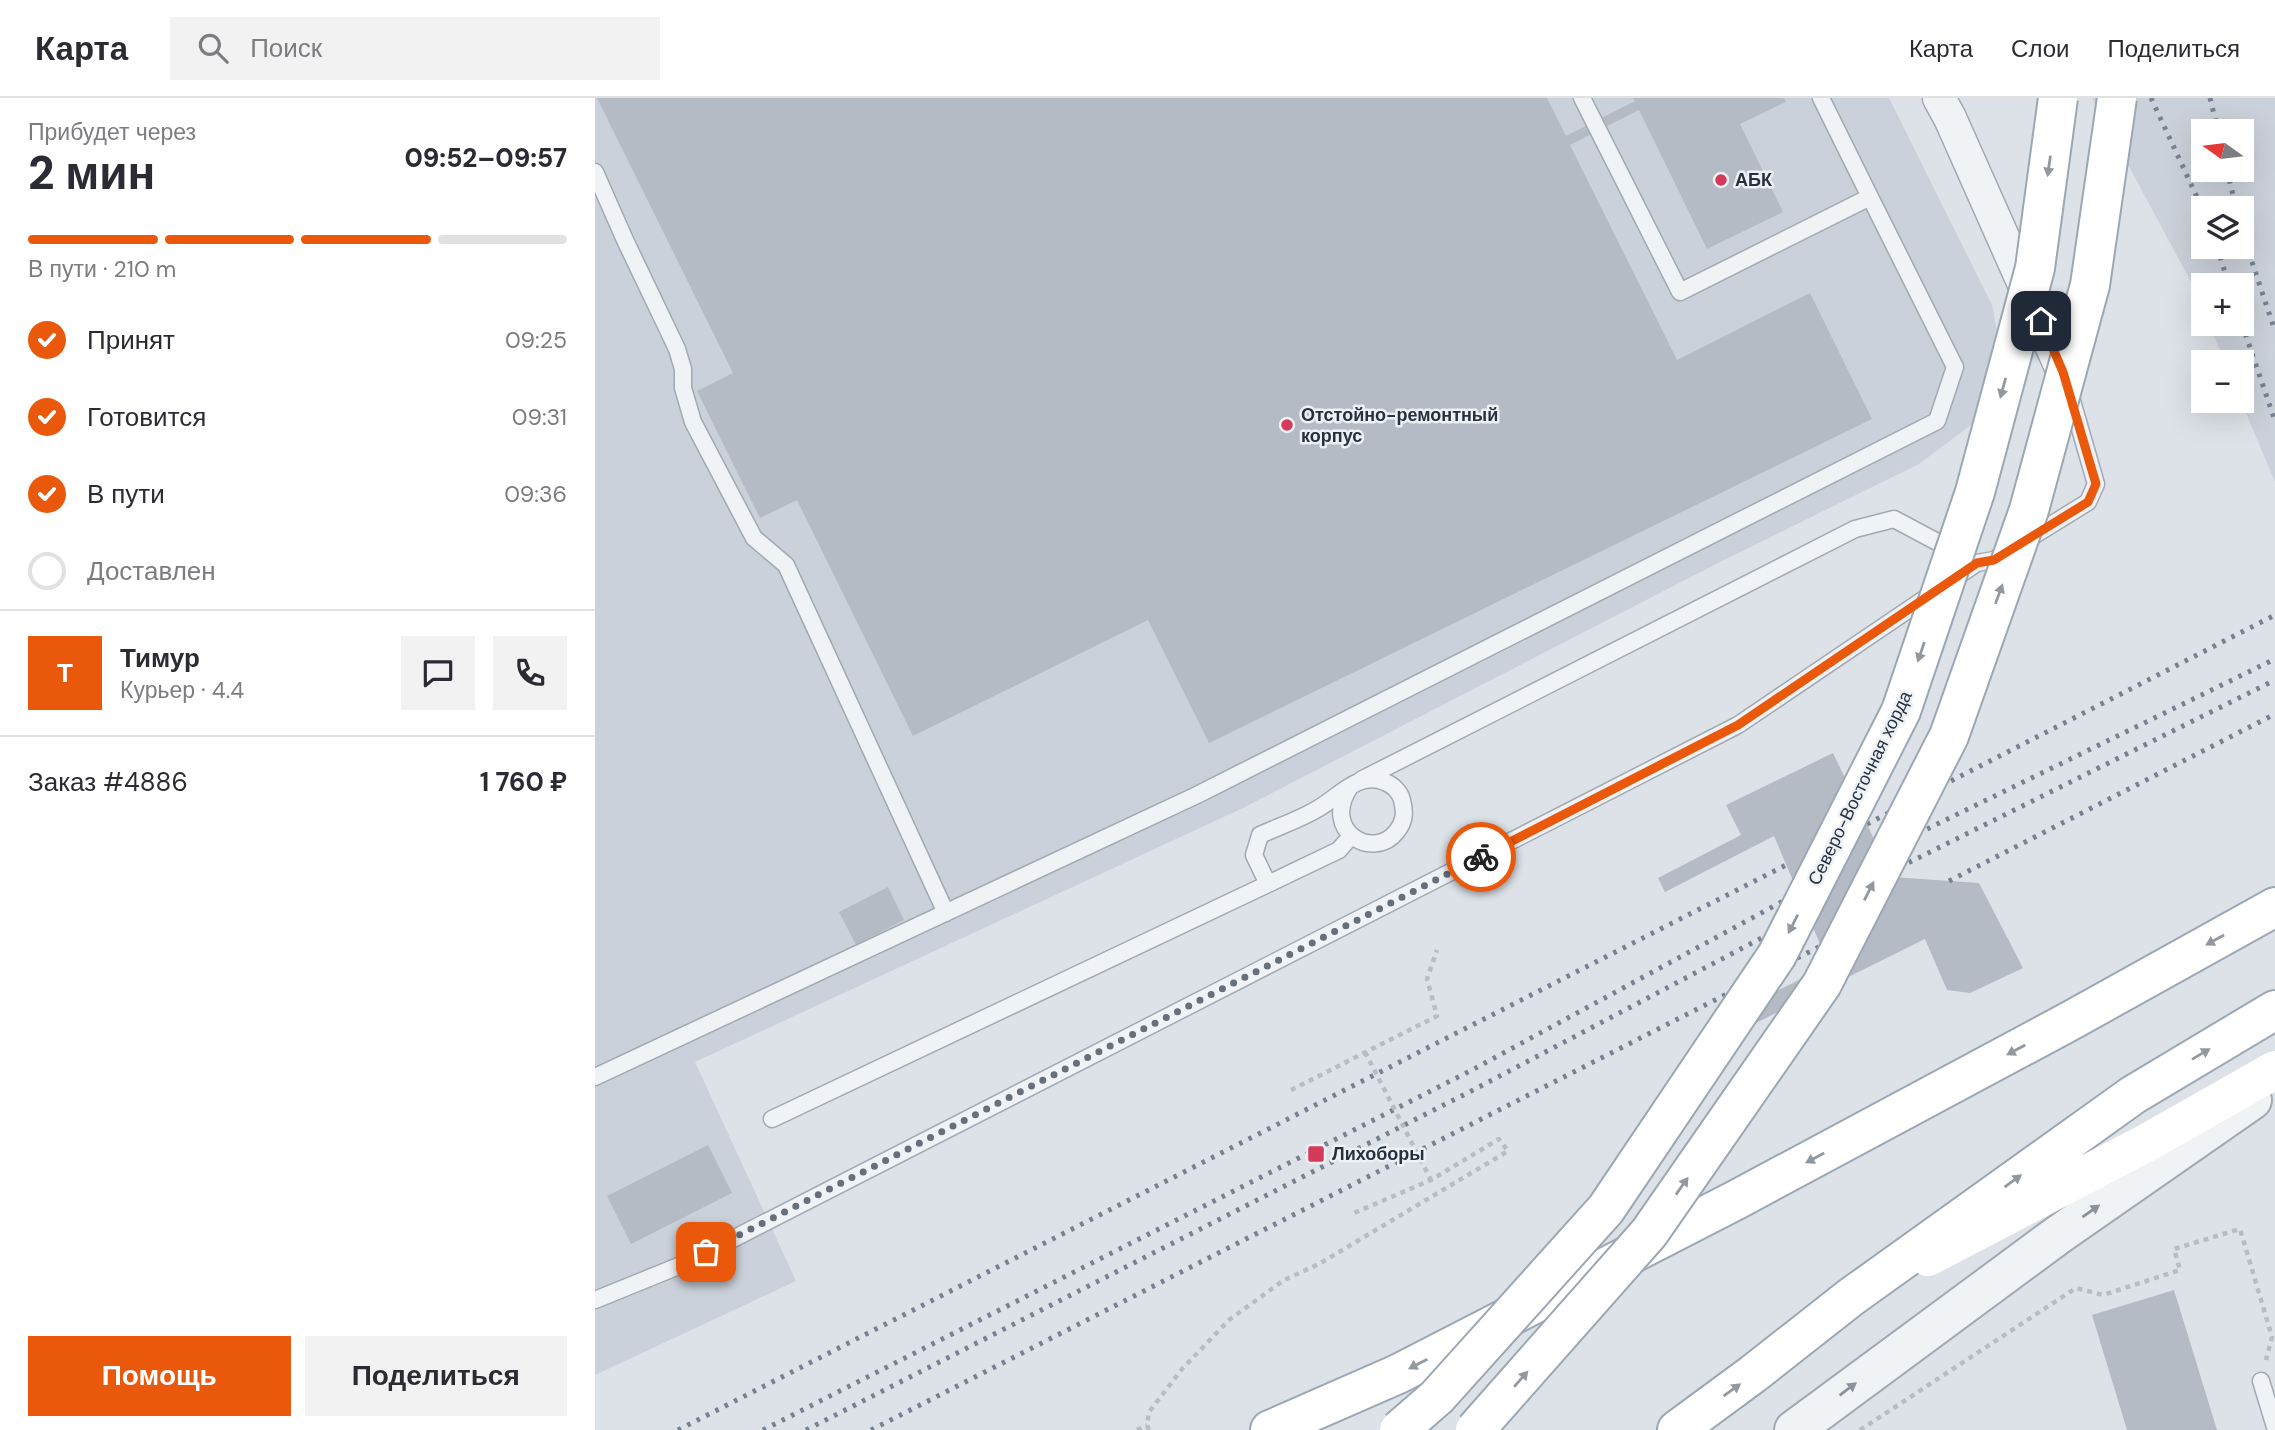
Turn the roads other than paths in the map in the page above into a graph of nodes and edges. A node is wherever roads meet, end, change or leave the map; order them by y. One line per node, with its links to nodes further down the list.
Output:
1 (1582, 98): 7 (lane)
2 (1821, 98): 7 (lane)
3 (1939, 98): 8 (street)
4 (2058, 98): 25 (main road, Северо-Восточная хорда, one-way to 25, bridge)
5 (2117, 98): 26 (main road, one-way to 5, bridge)
6 (595, 172): 14 (lane)
7 (1870, 197): 14 (lane)
8 (2063, 372): 9 (lane)
9 (1977, 563): 10 (lane); 21 (lane)
10 (1355, 783): 11 (lane); 11 (lane); 12 (lane)
11 (1351, 836): 12 (lane)
12 (1268, 884): 19 (lane)
13 (2275, 907): 24 (main road, one-way to 24)
14 (946, 913): 17 (lane)
15 (2275, 1010): 20 (main road, one-way to 15)
16 (2275, 1070): 20 (main road)
17 (595, 1077)
18 (2275, 1084): 28 (street, one-way to 18)
19 (772, 1119)
20 (1851, 1297): 27 (main road, one-way to 20)
21 (595, 1300)
22 (2261, 1381): 23 (lane)
23 (2275, 1427)
24 (1269, 1430)
25 (1399, 1430)
26 (1475, 1430)
27 (1677, 1430)
28 (1794, 1430)

